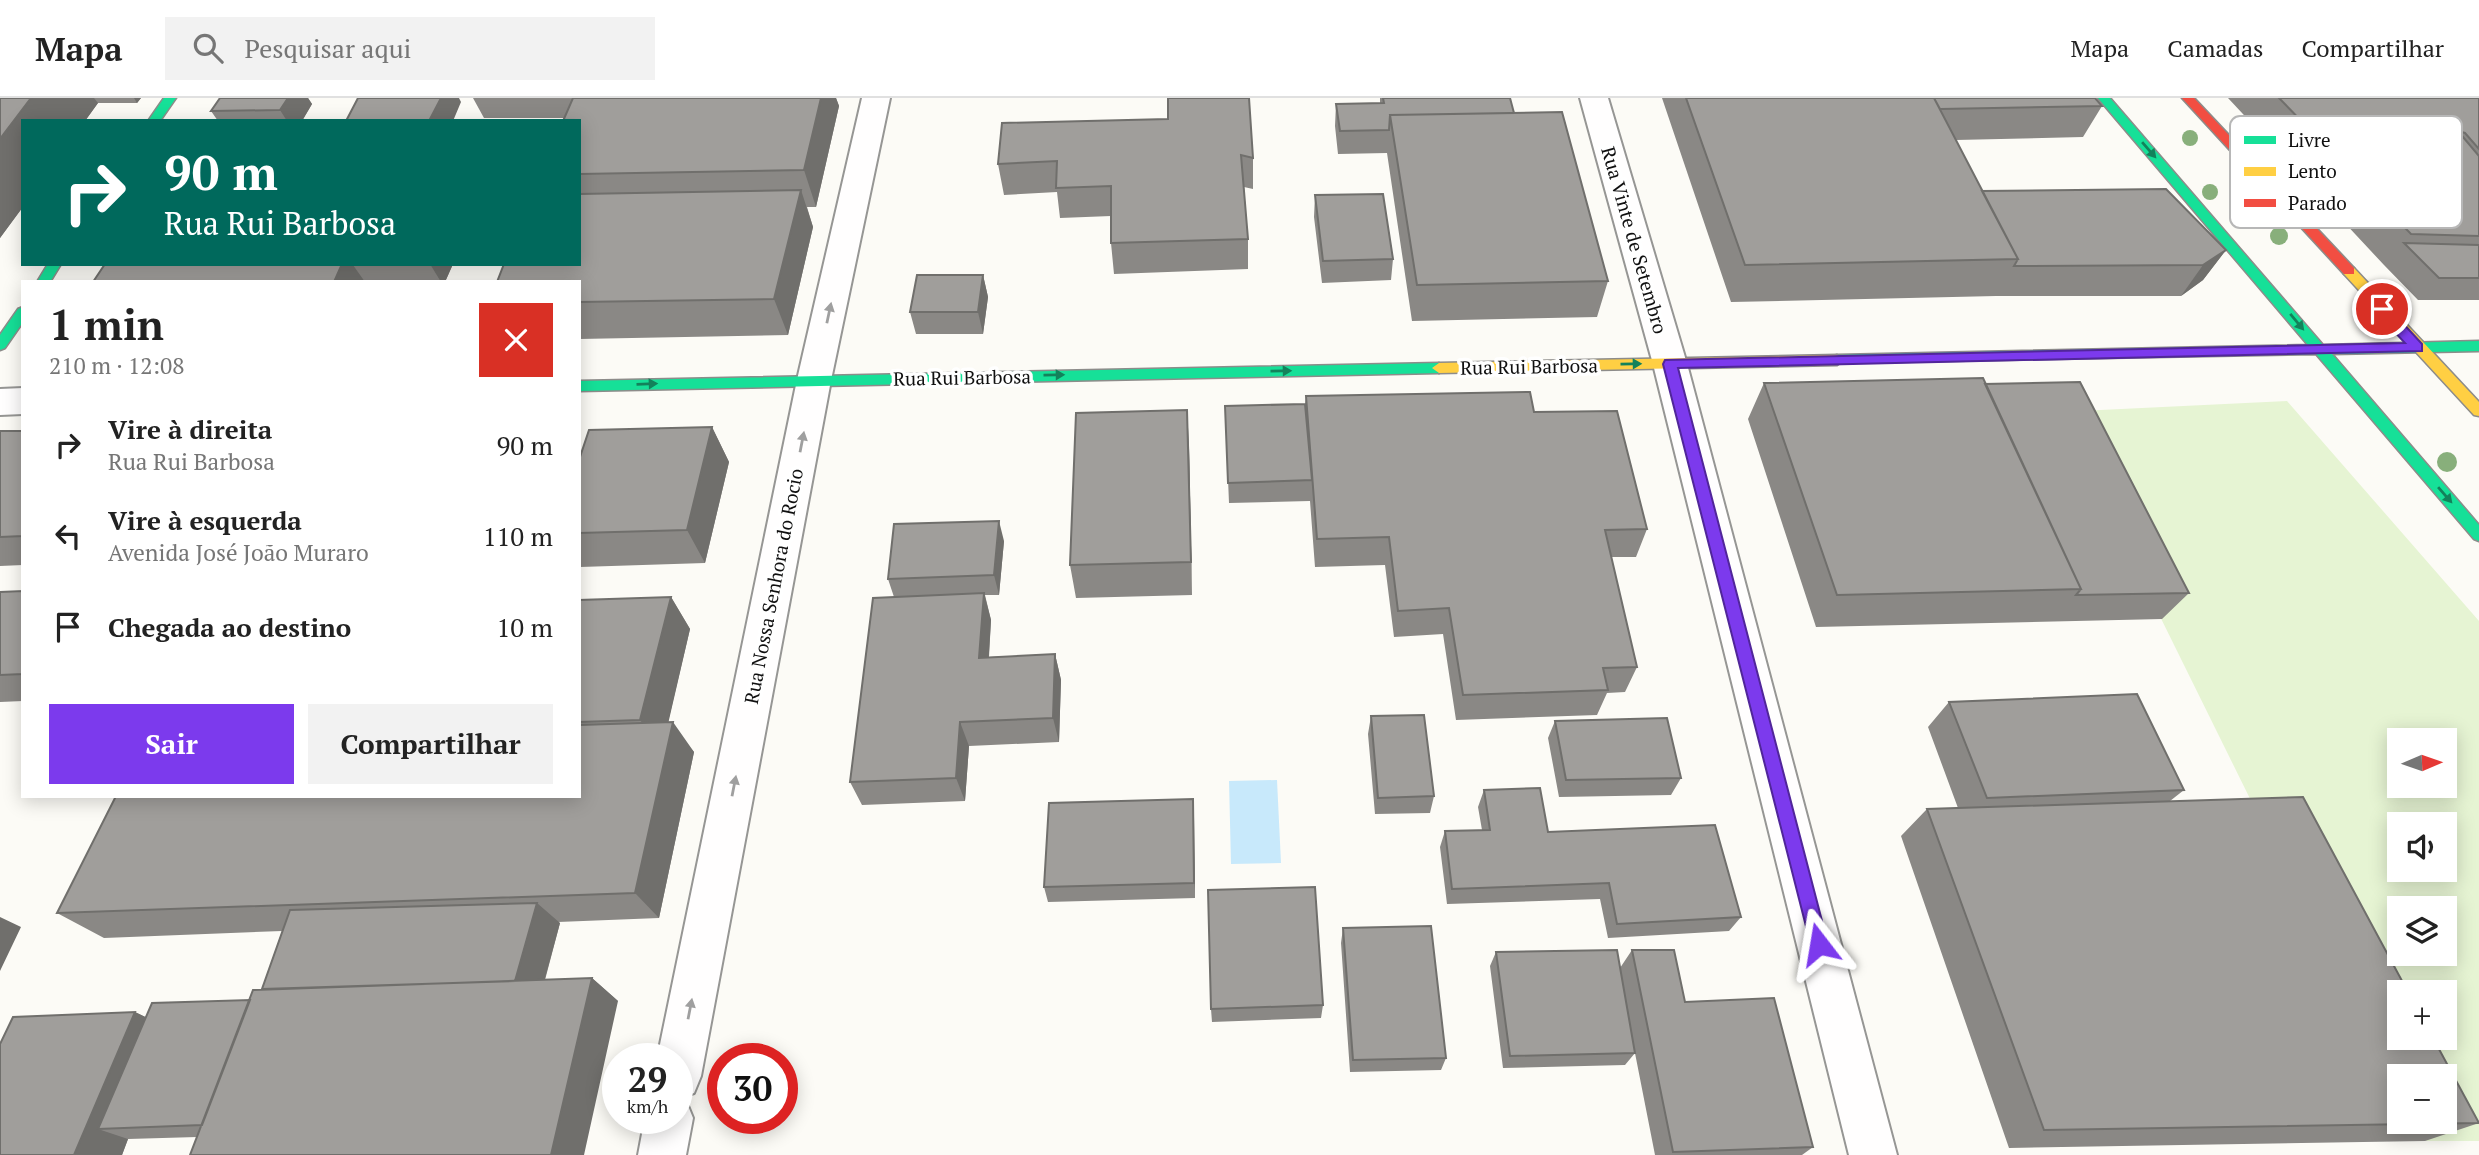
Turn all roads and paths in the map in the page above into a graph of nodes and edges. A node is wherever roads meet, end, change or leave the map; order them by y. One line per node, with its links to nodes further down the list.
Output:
1 (170, 98): 6 (street)
2 (876, 98): 15 (street, Rua Nossa Senhora do Rocio, one-way to 2)
3 (1594, 98): 14 (street, Rua Vinte de Setembro)
4 (2104, 98): 13 (street, one-way to 13)
5 (2188, 98): 7 (street)
6 (155, 119)
7 (2230, 144)
8 (2308, 228): 12 (street)
9 (21, 315): 10 (street)
10 (0, 345)
11 (2479, 346): 12 (street, Rua Rui Barbosa)
12 (2418, 348): 13 (street, Rua Rui Barbosa); 19 (street)
13 (2320, 350): 14 (street, Rua Rui Barbosa); 20 (street, one-way to 20)
14 (1670, 364): 15 (street, Rua Rui Barbosa, one-way to 14); 24 (street, Rua Vinte de Setembro)
15 (814, 380): 16 (street, Rua Rui Barbosa, one-way to 15); 21 (street, Rua Nossa Senhora do Rocio, one-way to 15)
16 (581, 386)
17 (21, 401): 18 (street)
18 (0, 402)
19 (2479, 411)
20 (2479, 535)
21 (683, 1043)
22 (666, 1134): 23 (street)
23 (662, 1155)
24 (1873, 1155)

